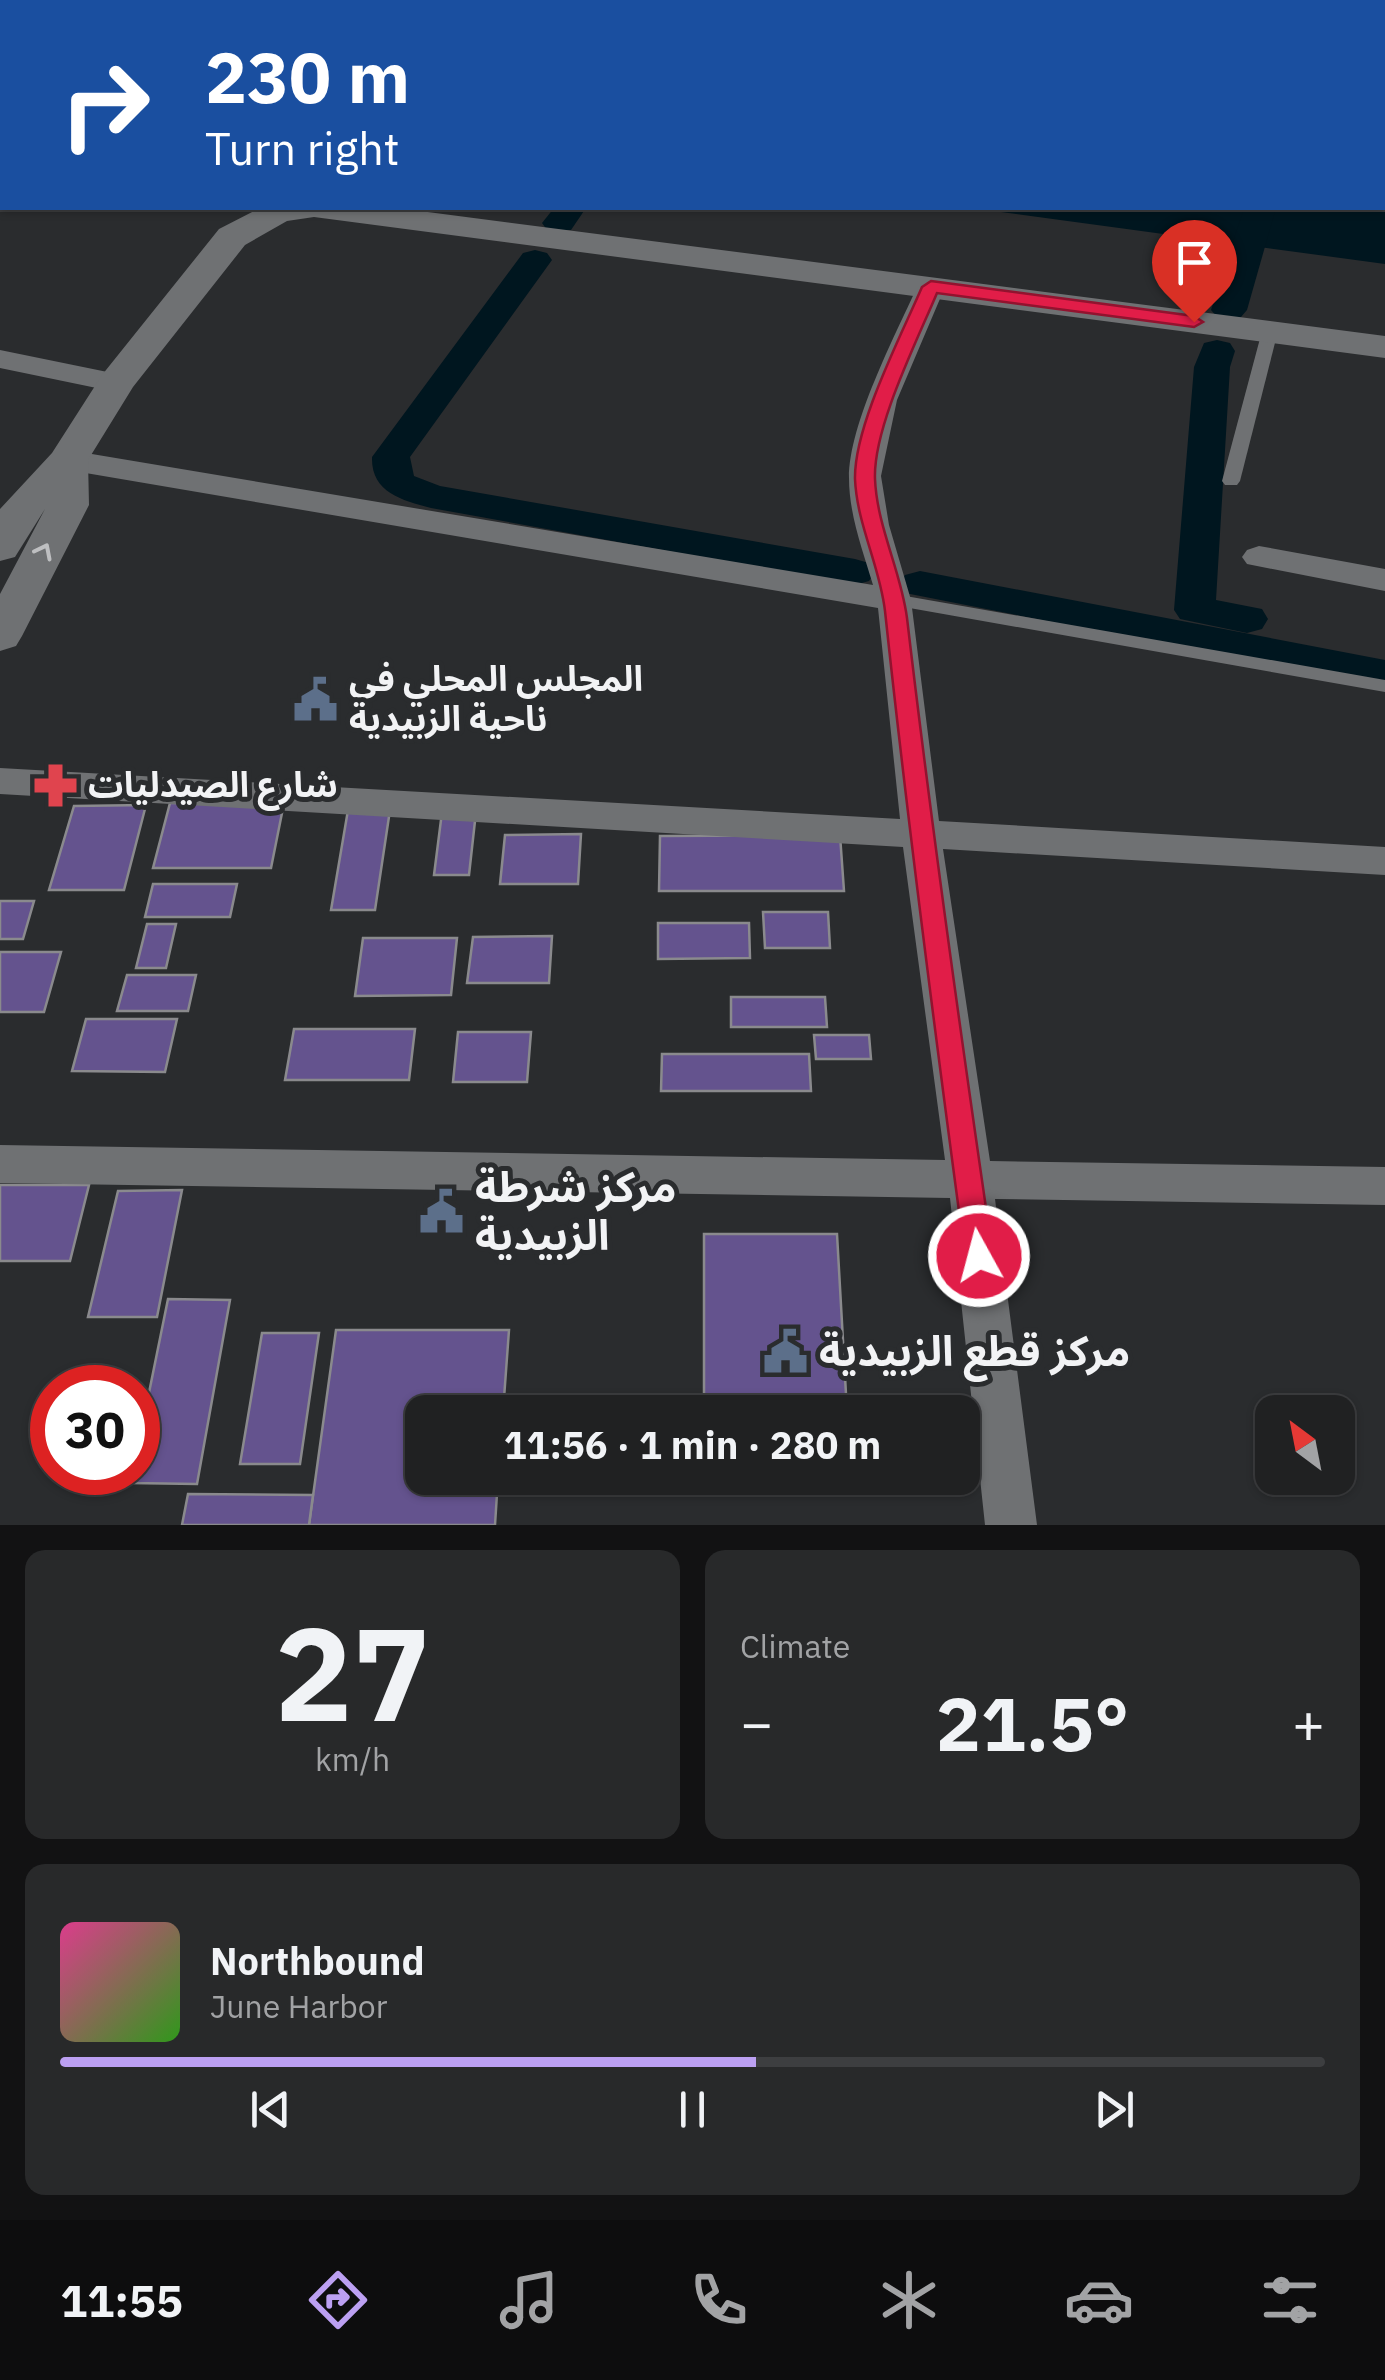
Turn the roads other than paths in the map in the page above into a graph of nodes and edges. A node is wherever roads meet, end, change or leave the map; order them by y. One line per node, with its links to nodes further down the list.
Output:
1 (289, 210): 7 (street)
2 (335, 210): 3 (street)
3 (931, 287): 4 (street); 13 (street)
4 (1270, 332): 5 (street); 9 (lane)
5 (1385, 346)
6 (0, 359): 7 (street)
7 (116, 383): 8 (street)
8 (68, 460): 10 (street); 13 (street); 14 (street, one-way to 8)
9 (1231, 481)
10 (0, 548)
11 (1259, 557): 12 (street)
12 (1385, 580)
13 (894, 600): 15 (lane); 17 (street)
14 (0, 636)
15 (1385, 686)
16 (0, 782): 17 (street)
17 (920, 835): 18 (street); 20 (street)
18 (1384, 866)
19 (0, 1164): 20 (street)
20 (970, 1179): 21 (street); 22 (street)
21 (1385, 1186)
22 (1011, 1525)

